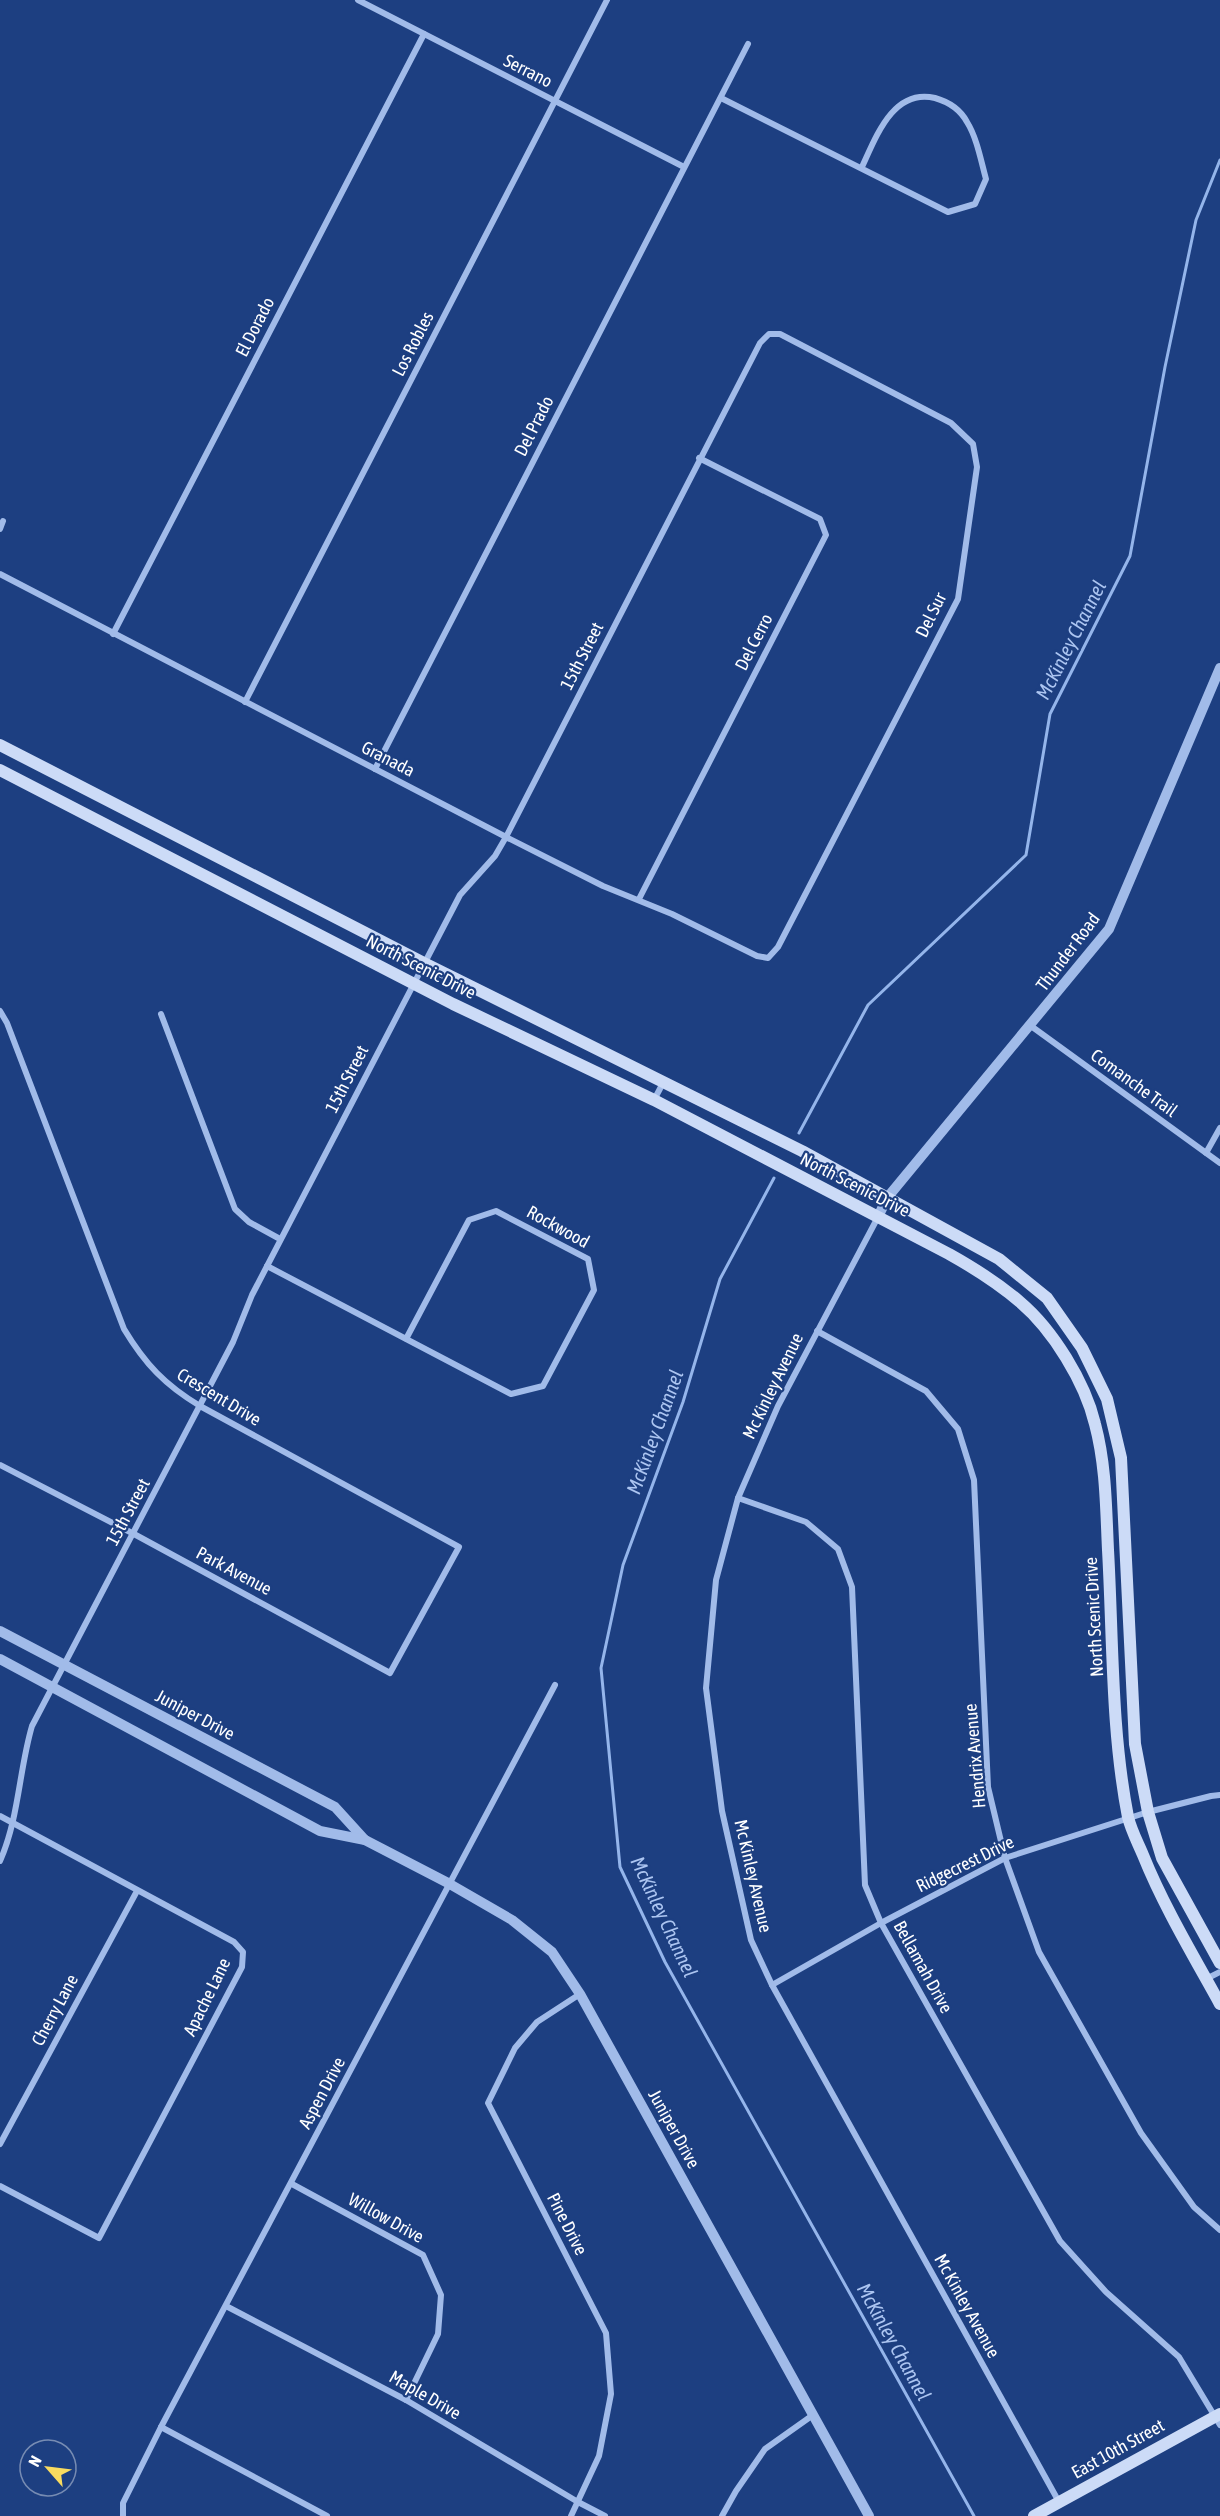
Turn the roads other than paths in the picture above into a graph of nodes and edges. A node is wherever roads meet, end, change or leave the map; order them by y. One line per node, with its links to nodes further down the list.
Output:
1 (358, 0): 3 (street, Serrano)
2 (607, 0): 6 (street, Los Robles)
3 (424, 34): 6 (street, Serrano); 14 (street, El Dorado)
4 (748, 44): 5 (street, Del Prado)
5 (721, 98): 7 (street, Del Prado); 8 (street)
6 (554, 101): 7 (street, Serrano); 16 (street, Los Robles)
7 (684, 167): 18 (street, Del Prado)
8 (862, 167): 8 (street)
9 (769, 334): 10 (street, 15th Street); 22 (street, Del Sur)
10 (699, 458): 20 (street, 15th Street); 21 (street, Del Cerro)
11 (3, 521): 12 (street)
12 (0, 529)
13 (0, 574): 14 (street, Granada)
14 (113, 634): 16 (street, Granada)
15 (1220, 668): 27 (street, Thunder Road)
16 (245, 702): 18 (street, Granada)
17 (0, 745): 23 (main road, North Scenic Drive)
18 (375, 769): 20 (street, Granada)
19 (0, 770): 24 (main road, North Scenic Drive)
20 (506, 837): 21 (street, Granada); 23 (street, 15th Street)
21 (639, 899): 22 (street, Granada)
22 (768, 958)
23 (424, 963): 24 (street, 15th Street); 28 (main road, North Scenic Drive)
24 (413, 983): 29 (main road, North Scenic Drive); 35 (street, 15th Street)
25 (0, 1011): 39 (street, Crescent Drive)
26 (160, 1014): 35 (street)
27 (1031, 1026): 31 (street, Comanche Trail); 33 (street, Thunder Road)
28 (663, 1083): 29 (street); 33 (main road, North Scenic Drive)
29 (654, 1100): 34 (main road, North Scenic Drive)
30 (1220, 1128): 31 (street)
31 (1206, 1153): 32 (street, Comanche Trail)
32 (1220, 1162)
33 (887, 1198): 34 (street, Thunder Road); 43 (main road, North Scenic Drive)
34 (878, 1217): 37 (street, Mc Kinley Avenue); 44 (main road, North Scenic Drive)
35 (280, 1239): 36 (street, 15th Street)
36 (267, 1266): 38 (street, Rockwood); 39 (street, 15th Street)
37 (817, 1331): 41 (street, Mc Kinley Avenue); 57 (street, Hendrix Avenue)
38 (406, 1339): 38 (street, Rockwood)
39 (200, 1406): 42 (street, 15th Street); 45 (street, Crescent Drive)
40 (0, 1466): 42 (street, Park Avenue)
41 (738, 1498): 61 (street, Bellamah Drive); 65 (street, Mc Kinley Avenue)
42 (134, 1534): 45 (street, Park Avenue); 48 (street, 15th Street)
43 (1125, 1537): 44 (street); 52 (main road, North Scenic Drive)
44 (1108, 1538): 54 (main road, North Scenic Drive)
45 (425, 1610)
46 (0, 1631): 48 (street, Juniper Drive)
47 (0, 1659): 50 (street, Juniper Drive)
48 (63, 1665): 50 (street, 15th Street); 56 (street, Juniper Drive)
49 (555, 1685): 59 (street, Aspen Drive)
50 (52, 1686): 55 (street, 15th Street); 56 (street, Juniper Drive)
51 (1220, 1795): 52 (street, Ridgecrest Drive)
52 (1148, 1812): 54 (street, Ridgecrest Drive); 62 (main road, North Scenic Drive)
53 (0, 1816): 55 (street, Apache Lane)
54 (1129, 1819): 57 (street, Ridgecrest Drive); 64 (main road, North Scenic Drive)
55 (12, 1822): 58 (street, 15th Street); 60 (street, Apache Lane)
56 (365, 1840): 59 (street, Juniper Drive)
57 (1005, 1858): 61 (street, Ridgecrest Drive); 71 (street, Hendrix Avenue)
58 (0, 1861)
59 (448, 1883): 66 (street, Juniper Drive); 69 (street, Aspen Drive)
60 (136, 1891): 68 (street, Cherry Lane); 70 (street, Apache Lane)
61 (881, 1923): 65 (street, Ridgecrest Drive); 75 (street, Bellamah Drive)
62 (1220, 1963)
63 (1220, 1972): 64 (street)
64 (1206, 1979): 67 (main road, North Scenic Drive)
65 (772, 1985): 78 (street, Mc Kinley Avenue)
66 (580, 1994): 74 (street, Juniper Drive); 77 (street, Pine Drive)
67 (1220, 2004)
68 (0, 2144)
69 (292, 2184): 72 (street, Aspen Drive); 73 (street, Willow Drive)
70 (0, 2186)
71 (1220, 2230)
72 (226, 2306): 73 (street, Maple Drive); 76 (street, Aspen Drive)
73 (406, 2400): 77 (street, Maple Drive)
74 (813, 2415): 83 (street); 84 (street, Juniper Drive)
75 (1219, 2418): 78 (main road, East 10th Street)
76 (162, 2427): 79 (street, Aspen Drive); 80 (street)
77 (578, 2502): 81 (street); 82 (street, Maple Drive)
78 (1059, 2502): 85 (main road, East 10th Street)
79 (123, 2516)
80 (327, 2516)
81 (571, 2516)
82 (605, 2516)
83 (722, 2516)
84 (869, 2516)
85 (1034, 2516)

